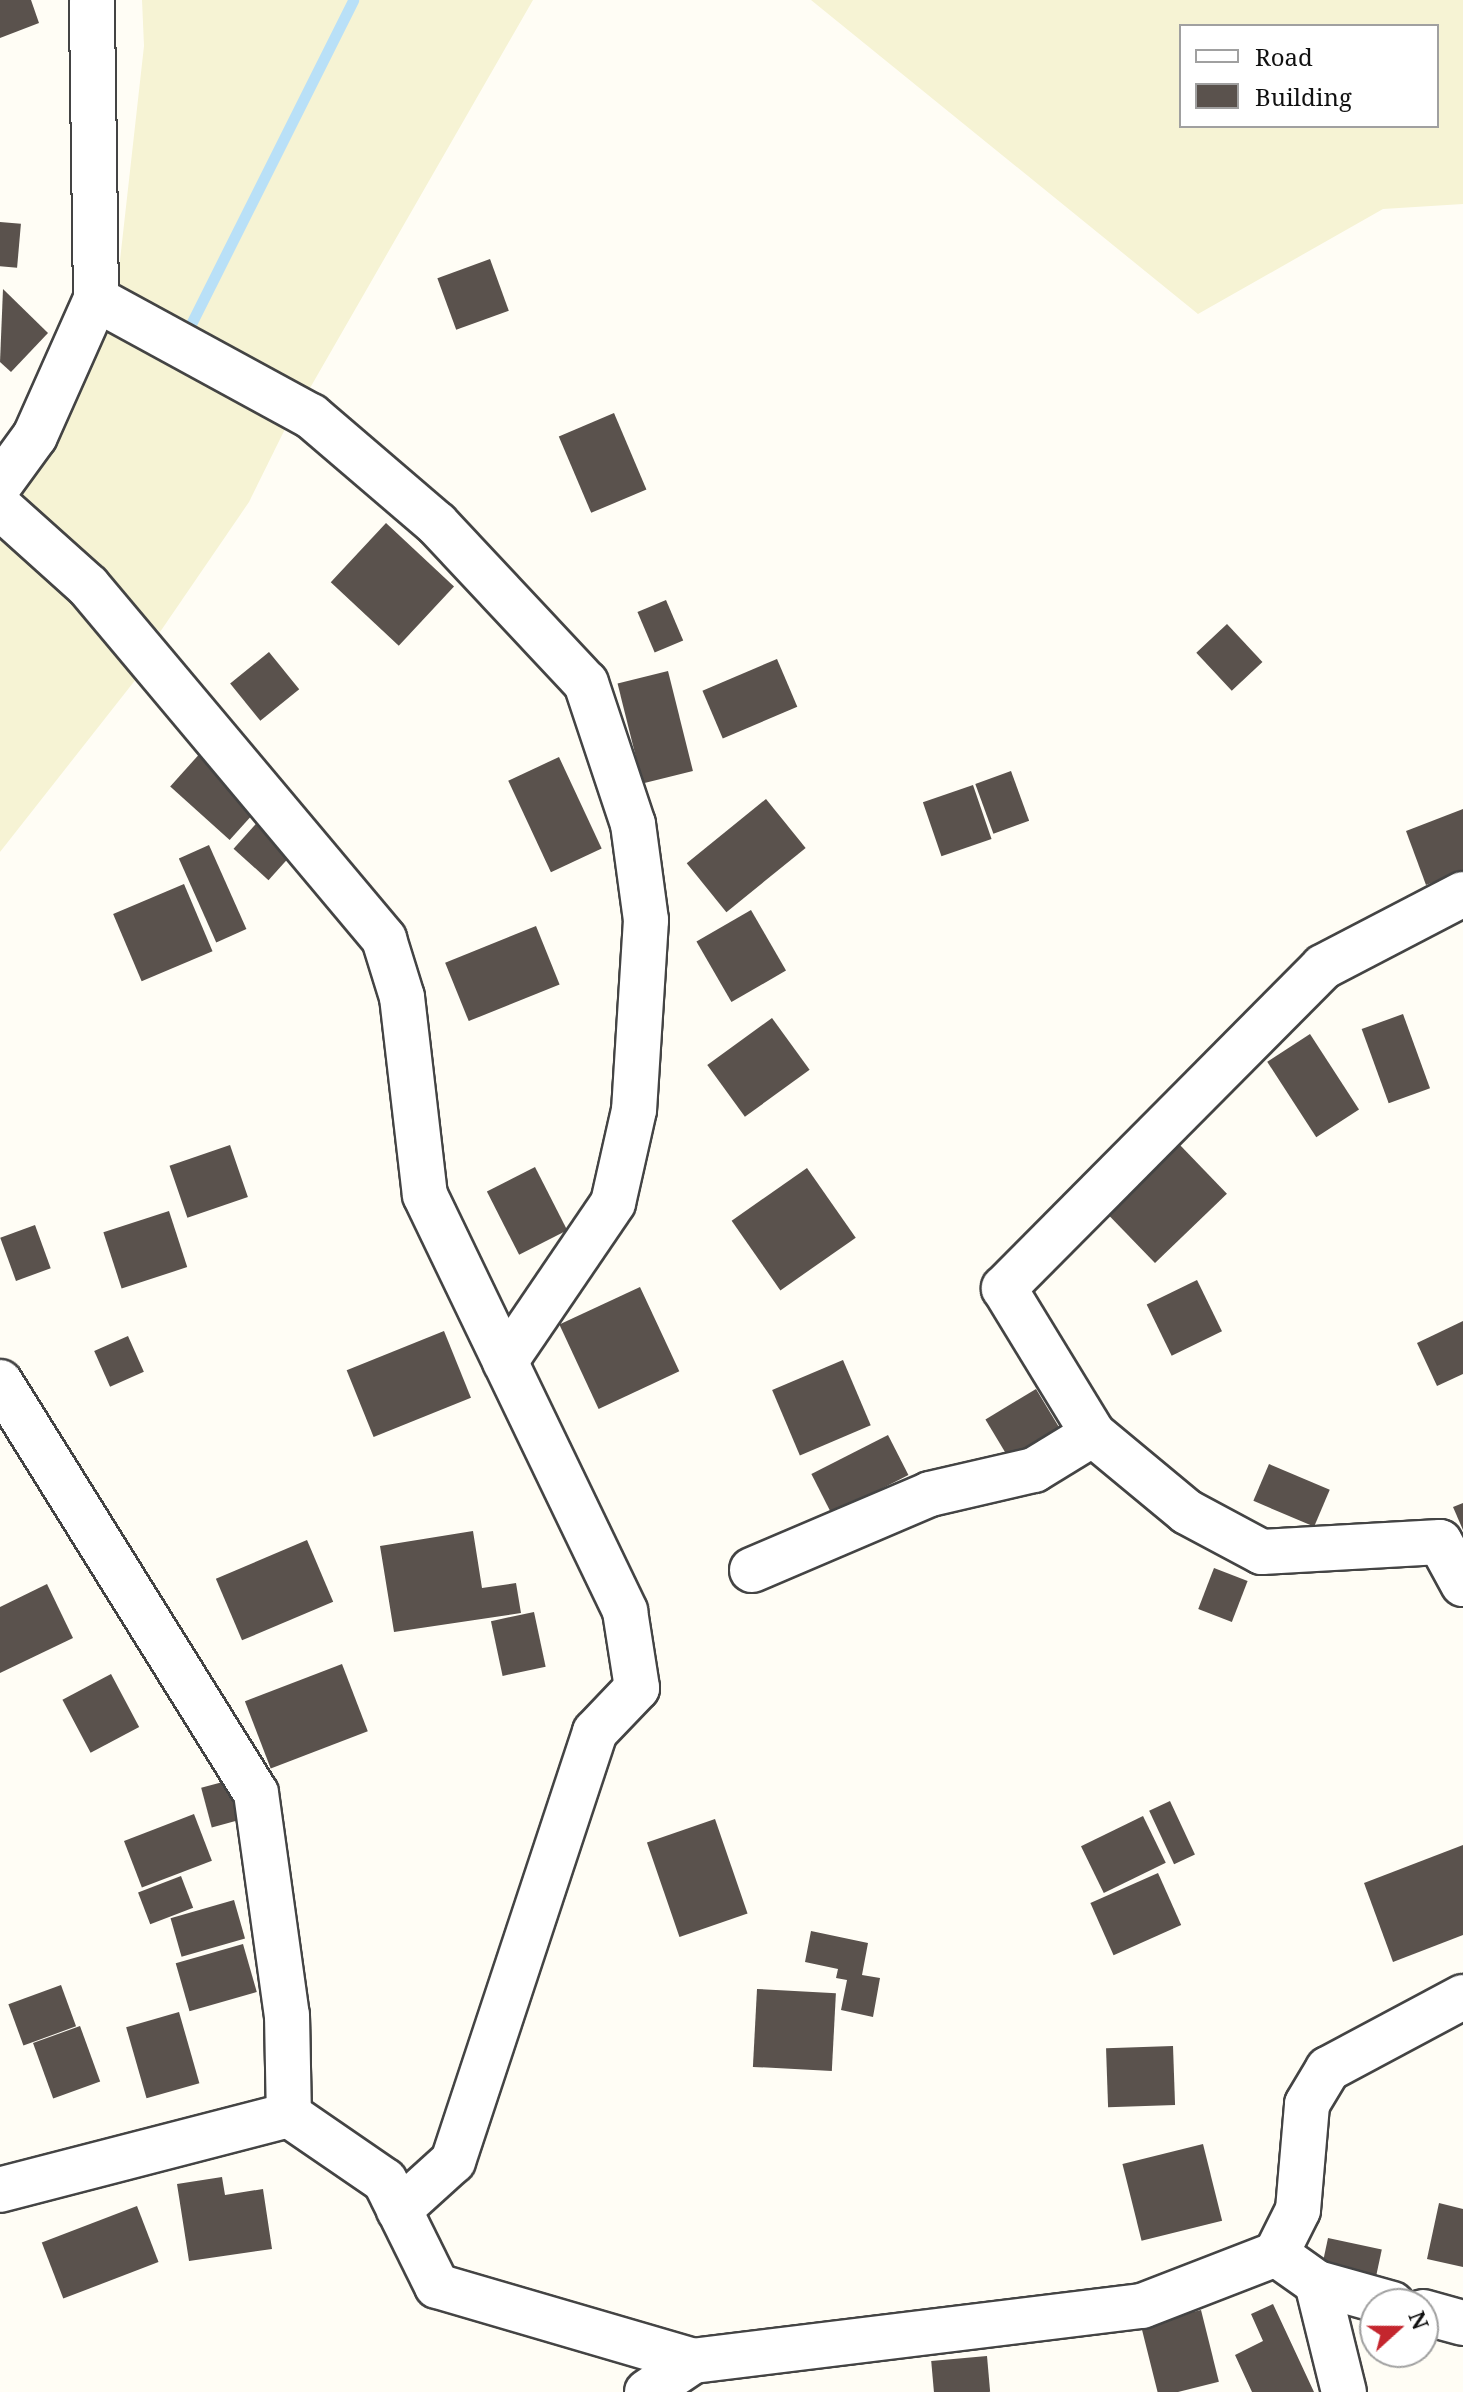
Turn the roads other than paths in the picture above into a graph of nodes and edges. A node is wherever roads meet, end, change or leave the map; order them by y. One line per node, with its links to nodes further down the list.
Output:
1 (92, 0): 2 (street)
2 (96, 299): 3 (street); 6 (street)
3 (0, 484)
4 (0, 507): 6 (street)
5 (1463, 894): 8 (street)
6 (505, 1362): 14 (street)
7 (0, 1382): 12 (street)
8 (1093, 1434): 9 (street); 10 (street)
9 (752, 1570)
10 (1463, 1584)
11 (1463, 1997): 15 (street)
12 (289, 2115): 13 (street); 14 (street)
13 (0, 2190)
14 (399, 2210): 20 (street)
15 (1276, 2254): 16 (street); 20 (street)
16 (1317, 2283): 17 (street); 22 (street)
17 (1359, 2295)
18 (1439, 2316): 19 (street)
19 (1463, 2323)
20 (693, 2361): 21 (street)
21 (647, 2392)
22 (1344, 2392)

